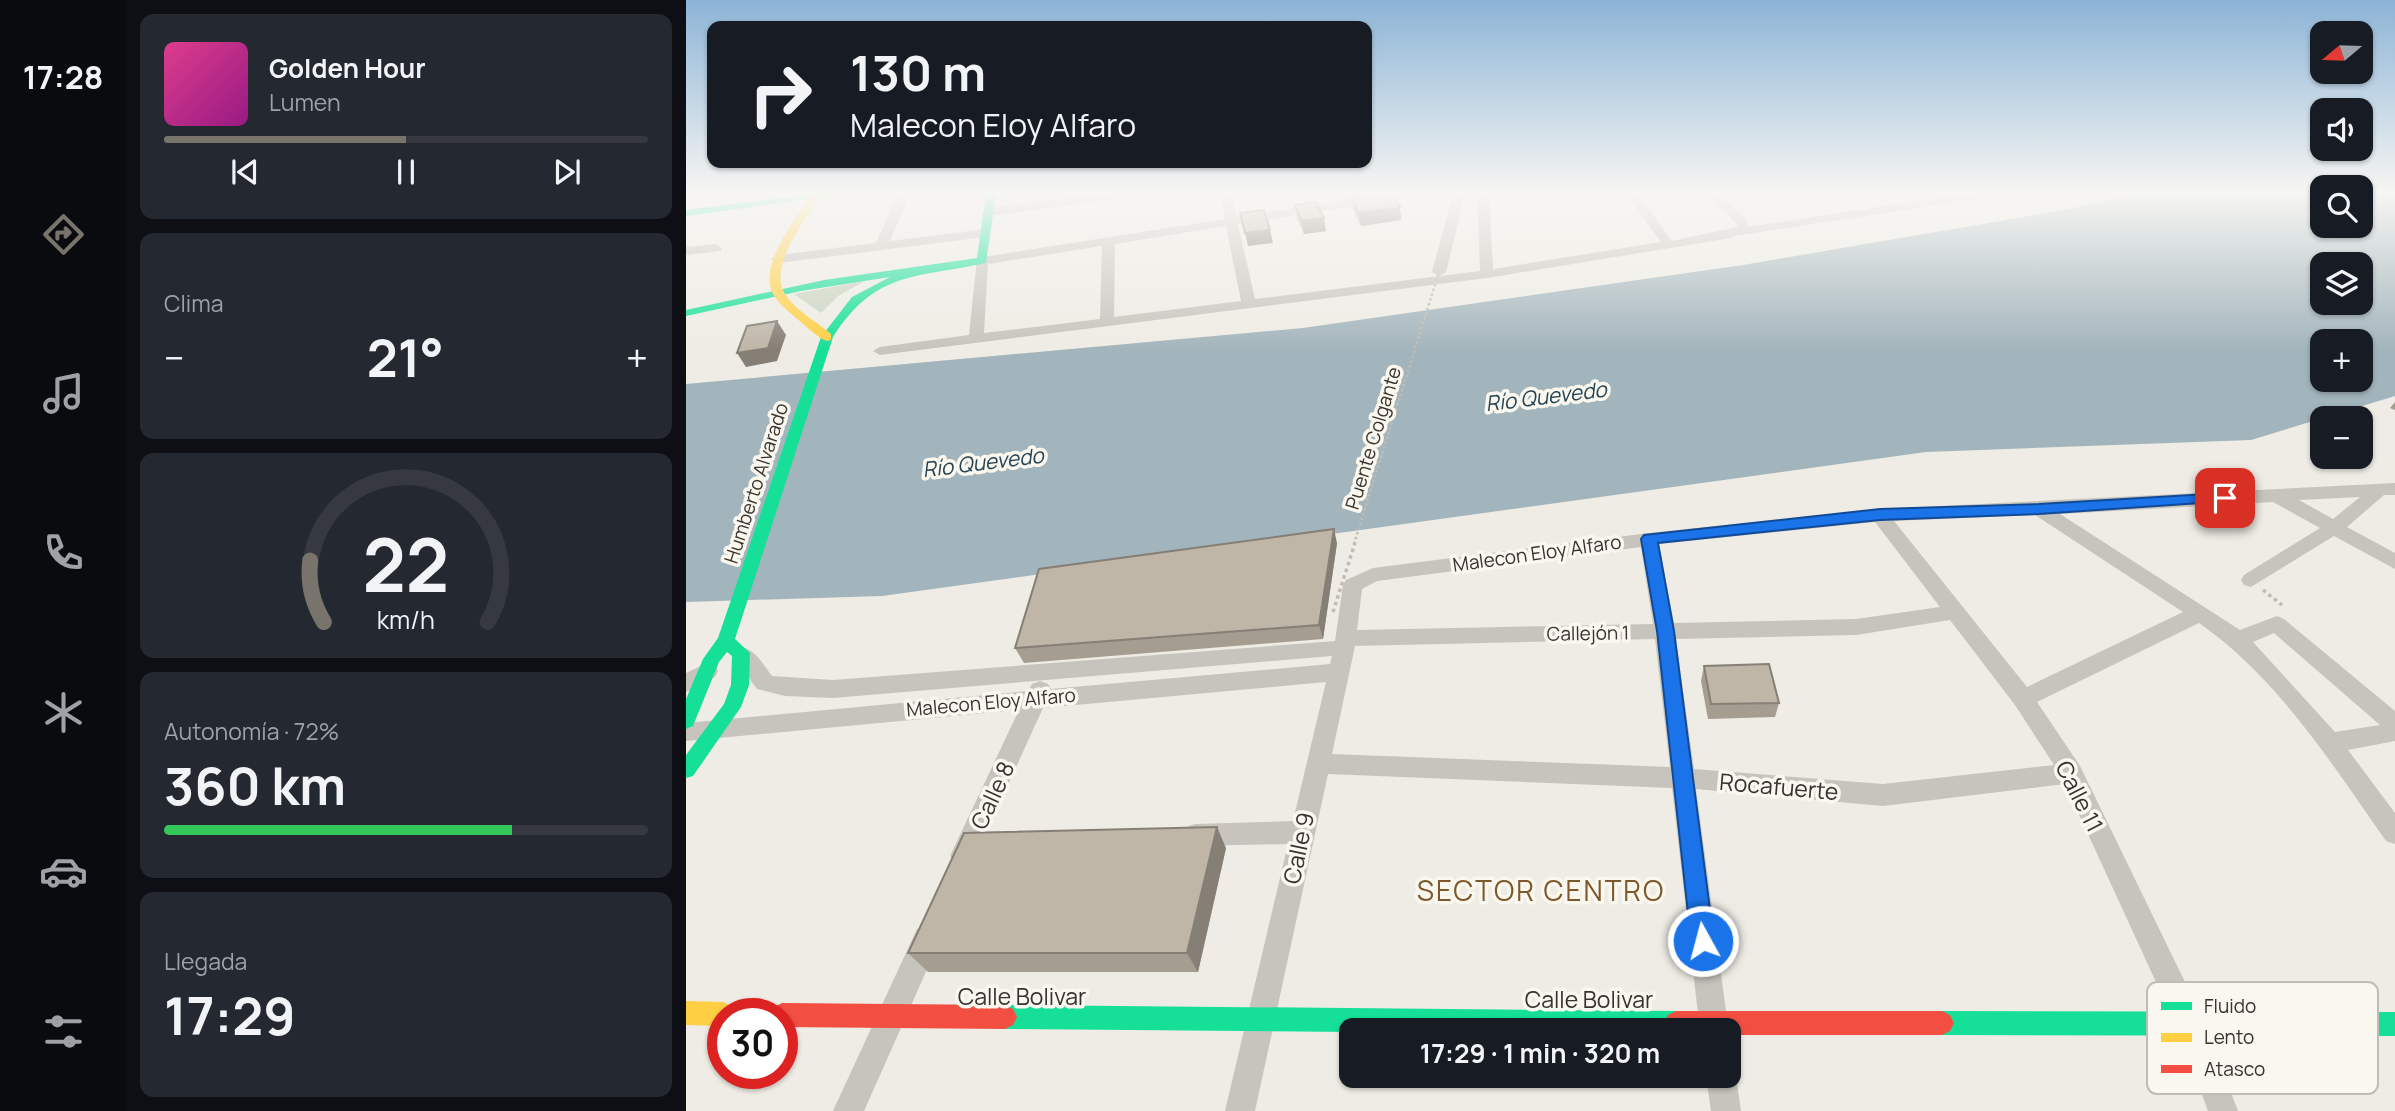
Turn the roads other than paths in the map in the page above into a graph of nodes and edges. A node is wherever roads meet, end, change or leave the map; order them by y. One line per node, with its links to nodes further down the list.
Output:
1 (787, 246): 13 (main road)
2 (890, 246): 10 (street)
3 (984, 246): 14 (main road)
4 (1078, 246): 14 (street)
5 (1109, 246): 21 (street)
6 (1236, 246): 19 (street)
7 (1446, 246): 16 (street)
8 (1486, 246): 17 (street)
9 (1664, 246): 17 (street)
10 (881, 247): 13 (street)
11 (716, 248): 12 (street)
12 (686, 251)
13 (779, 259): 18 (main road)
14 (982, 261): 15 (main road); 22 (street)
15 (924, 270): 18 (main road); 23 (main road, Humberto Alvarado)
16 (1439, 272)
17 (1487, 274): 19 (street)
18 (779, 294): 20 (main road); 23 (main road)
19 (1249, 306): 21 (street)
20 (686, 313)
21 (1107, 323): 22 (street)
22 (976, 338): 24 (street)
23 (826, 341): 38 (main road, Humberto Alvarado)
24 (880, 351)
25 (2387, 489): 26 (street, Malecon Eloy Alfaro); 29 (street)
26 (2274, 495): 27 (street, Malecon Eloy Alfaro); 29 (street)
27 (2039, 509): 28 (street, Malecon Eloy Alfaro); 35 (street)
28 (1880, 514): 30 (street, Malecon Eloy Alfaro); 34 (street, Calle 11)
29 (2334, 527): 31 (street); 32 (street)
30 (1649, 539): 33 (street, Malecon Eloy Alfaro); 36 (street)
31 (2395, 562)
32 (2251, 580)
33 (1353, 585): 39 (street, Calle 9)
34 (1954, 612): 36 (street, Callejón 1); 45 (street, Calle 11)
35 (2200, 613): 37 (street); 45 (street)
36 (1665, 631): 39 (street, Callejón 1); 56 (street)
37 (2238, 639): 48 (street); 52 (street)
38 (732, 641): 41 (main road); 43 (street, Malecon Eloy Alfaro); 49 (main road)
39 (1342, 653): 40 (street, Malecon Eloy Alfaro); 44 (street, Malecon Eloy Alfaro); 53 (street, Calle 9)
40 (1049, 670): 43 (street, Malecon Eloy Alfaro); 44 (street, Calle 8)
41 (708, 671): 42 (street); 47 (main road)
42 (686, 683)
43 (810, 688): 46 (street)
44 (1037, 698): 46 (street, Malecon Eloy Alfaro); 61 (street, Calle 8)
45 (2023, 699): 55 (street, Calle 11)
46 (796, 720): 49 (street, Malecon Eloy Alfaro)
47 (686, 721)
48 (2395, 724)
49 (717, 728): 50 (street, Malecon Eloy Alfaro); 54 (main road)
50 (686, 732)
51 (2395, 732): 52 (street)
52 (2330, 743): 58 (street)
53 (1317, 763): 56 (street, Rocafuerte); 57 (street, Calle 9)
54 (686, 770)
55 (2072, 774): 56 (street, Rocafuerte); 64 (street, Calle 11)
56 (1683, 778): 69 (street)
57 (1301, 832): 59 (street); 70 (street, Calle 9)
58 (2395, 833)
59 (1177, 835)
60 (998, 839): 61 (street)
61 (970, 840): 62 (street, Calle 8)
62 (954, 878)
63 (937, 916): 68 (street)
64 (2171, 982)
65 (686, 1013): 66 (main road)
66 (707, 1014)
67 (798, 1015): 68 (main road, Calle Bolivar)
68 (892, 1017): 70 (main road, Calle Bolivar); 76 (street)
69 (1713, 1018)
70 (1262, 1020): 71 (main road, Calle Bolivar); 77 (street, Calle 9)
71 (1339, 1021)
72 (2147, 1025): 73 (main road, Calle Bolivar)
73 (1741, 1027)
74 (1723, 1088): 78 (street)
75 (2217, 1094): 79 (street, Calle 11)
76 (848, 1111)
77 (1240, 1111)
78 (1726, 1111)
79 (2223, 1111)

